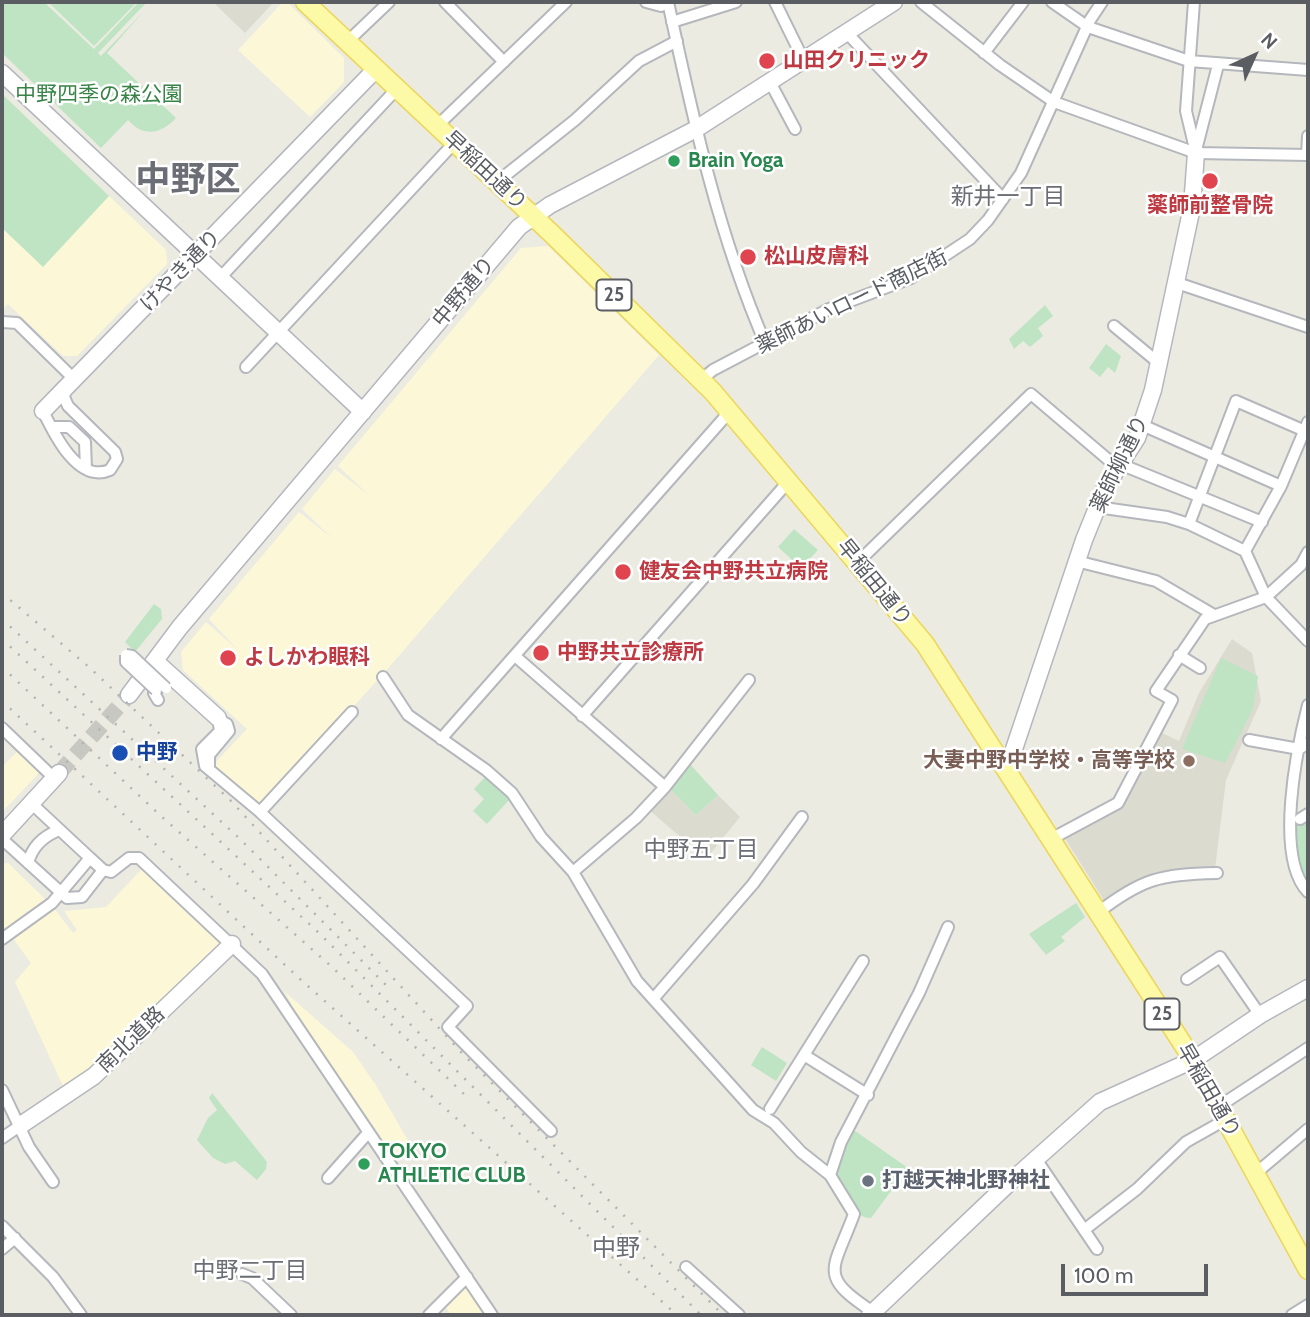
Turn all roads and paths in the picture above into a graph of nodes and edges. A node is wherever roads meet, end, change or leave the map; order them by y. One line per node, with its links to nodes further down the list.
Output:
1 (305, 2): 19 (main road, 早稲田通り / 25)
2 (389, 2): 19 (street)
3 (445, 2): 23 (street)
4 (566, 2): 23 (street)
5 (646, 2): 13 (street)
6 (736, 2): 15 (street)
7 (775, 2): 21 (street)
8 (921, 2): 20 (street)
9 (1023, 2): 20 (street)
10 (1052, 2): 16 (street)
11 (1102, 2): 16 (street, 薬師あいロード商店街)
12 (1194, 2): 22 (street)
13 (668, 3): 15 (street)
14 (890, 3): 17 (street, 中野通り)
15 (673, 22): 18 (street)
16 (1088, 27): 22 (street); 30 (street, 薬師あいロード商店街)
17 (847, 33): 21 (street, 中野通り); 39 (street)
18 (677, 41): 32 (street); 38 (street)
19 (347, 42): 25 (main road, 早稲田通り / 25)
20 (984, 53): 30 (street)
21 (804, 61): 28 (street, 中野通り)
22 (1189, 61): 24 (street); 36 (street)
23 (504, 62): 31 (street)
24 (1218, 65): 26 (street); 36 (street)
25 (376, 69): 29 (main road, 早稲田通り / 25); 41 (street, けやき通り)
26 (1308, 70)
27 (2, 73): 41 (street)
28 (771, 82): 32 (street, 中野通り); 33 (street)
29 (400, 92): 31 (main road, 早稲田通り / 25); 42 (street)
30 (1054, 102): 36 (street); 39 (street, 薬師あいロード商店街)
31 (437, 126): 35 (main road, 早稲田通り / 25)
32 (696, 129): 40 (street, 中野通り); 48 (street)
33 (795, 129)
34 (1308, 136): 37 (street)
35 (454, 142): 38 (main road, 早稲田通り / 25); 47 (street)
36 (1196, 153): 37 (street); 43 (street, 薬師柳通り)
37 (1307, 155)
38 (497, 182): 40 (main road, 早稲田通り / 25)
39 (1003, 198): 48 (street, 薬師あいロード商店街)
40 (533, 216): 51 (main road, 早稲田通り / 25); 55 (street, 中野通り)
41 (195, 256): 42 (street); 52 (street, けやき通り)
42 (219, 279): 47 (street)
43 (1177, 283): 46 (street); 49 (street, 薬師柳通り)
44 (2, 322): 52 (street)
45 (1114, 326): 49 (street)
46 (1308, 327)
47 (277, 333): 50 (street); 55 (street)
48 (766, 345): 51 (street, 薬師あいロード商店街)
49 (1160, 364): 56 (street, 薬師柳通り)
50 (246, 367)
51 (701, 380): 53 (main road, 早稲田通り / 25)
52 (70, 384): 54 (street, けやき通り); 61 (street)
53 (727, 408): 62 (main road, 早稲田通り / 25); 77 (street)
54 (43, 411): 57 (street)
55 (363, 412): 78 (street, 中野通り)
56 (1142, 425): 59 (street); 60 (street, 薬師柳通り)
57 (51, 427): 61 (street); 61 (street)
58 (1307, 427): 59 (street); 63 (street)
59 (1215, 456): 63 (street); 64 (street)
60 (1119, 466): 64 (street); 65 (street, 薬師柳通り); 71 (street)
61 (86, 470)
62 (788, 482): 71 (main road, 早稲田通り / 25); 86 (street)
63 (1281, 486): 66 (street)
64 (1200, 496): 66 (street); 67 (street)
65 (1097, 506): 67 (street); 70 (street, 薬師柳通り)
66 (1262, 522): 68 (street)
67 (1189, 524): 68 (street)
68 (1245, 551): 72 (street)
69 (1308, 552): 72 (street)
70 (1076, 561): 73 (street); 92 (street, 薬師柳通り)
71 (857, 563): 92 (main road, 早稲田通り / 25)
72 (1266, 597): 73 (street); 74 (street)
73 (1214, 615): 76 (street)
74 (1308, 641)
75 (123, 652): 82 (street, bridge)
76 (1179, 655): 79 (street); 101 (street)
77 (515, 656): 86 (street); 89 (street)
78 (155, 661): 83 (street, 中野通り); 87 (street)
79 (1200, 668)
80 (383, 677): 89 (street)
81 (749, 680): 94 (street)
82 (160, 691)
83 (129, 695)
84 (1308, 705): 91 (street)
85 (352, 712): 96 (street)
86 (582, 716): 94 (street)
87 (218, 718): 96 (street)
88 (2, 728): 93 (street)
89 (441, 738): 105 (street)
90 (1249, 740): 91 (street)
91 (1304, 746): 98 (street)
92 (1004, 765): 101 (main road, 早稲田通り / 25)
93 (57, 776): 95 (street)
94 (664, 787): 105 (street)
95 (31, 803): 99 (street); 100 (street)
96 (260, 812): 118 (street)
97 (802, 817): 117 (street)
98 (1300, 819): 107 (street)
99 (59, 830): 102 (street); 103 (street)
100 (2, 837): 103 (street)
101 (1051, 839): 109 (main road, 早稲田通り / 25)
102 (90, 858): 104 (street); 108 (street)
103 (28, 863): 108 (street)
104 (103, 870): 108 (street); 112 (street)
105 (573, 872): 117 (street)
106 (1217, 873): 109 (street)
107 (1308, 892)
108 (60, 894): 111 (street)
109 (1096, 914): 122 (main road, 早稲田通り / 25)
110 (948, 927): 124 (street)
111 (2, 939)
112 (232, 944): 127 (street, 南北道路); 130 (street)
113 (863, 961): 121 (street)
114 (1187, 979): 119 (street)
115 (1308, 988): 119 (street)
116 (475, 996): 118 (street)
117 (654, 998): 134 (street)
118 (467, 1006): 129 (street)
119 (1260, 1016): 122 (street)
120 (1308, 1048): 126 (street)
121 (804, 1055): 124 (street); 125 (street)
122 (1193, 1060): 126 (main road, 早稲田通り / 25); 132 (street)
123 (2, 1090): 127 (street)
124 (868, 1095): 134 (street)
125 (770, 1109)
126 (1222, 1113): 133 (main road, 早稲田通り / 25); 138 (street)
127 (21, 1125): 131 (street); 136 (street)
128 (1308, 1129): 133 (street)
129 (551, 1131)
130 (368, 1133): 135 (street); 145 (street)
131 (2, 1139)
132 (1036, 1159): 138 (street); 148 (street)
133 (1255, 1174): 142 (main road, 早稲田通り / 25)
134 (830, 1175): 148 (street)
135 (328, 1178)
136 (53, 1182)
137 (2, 1226): 139 (street)
138 (1084, 1230): 141 (street)
139 (15, 1238): 140 (street); 149 (street)
140 (2, 1249)
141 (1097, 1249)
142 (1307, 1265)
143 (686, 1267): 154 (street)
144 (242, 1274): 150 (street)
145 (467, 1277): 146 (street); 153 (street)
146 (441, 1303): 151 (street); 152 (street)
147 (1308, 1305): 155 (street)
148 (872, 1314)
149 (81, 1315)
150 (291, 1315)
151 (429, 1315)
152 (448, 1315)
153 (492, 1315)
154 (739, 1315)
155 (1292, 1315)

